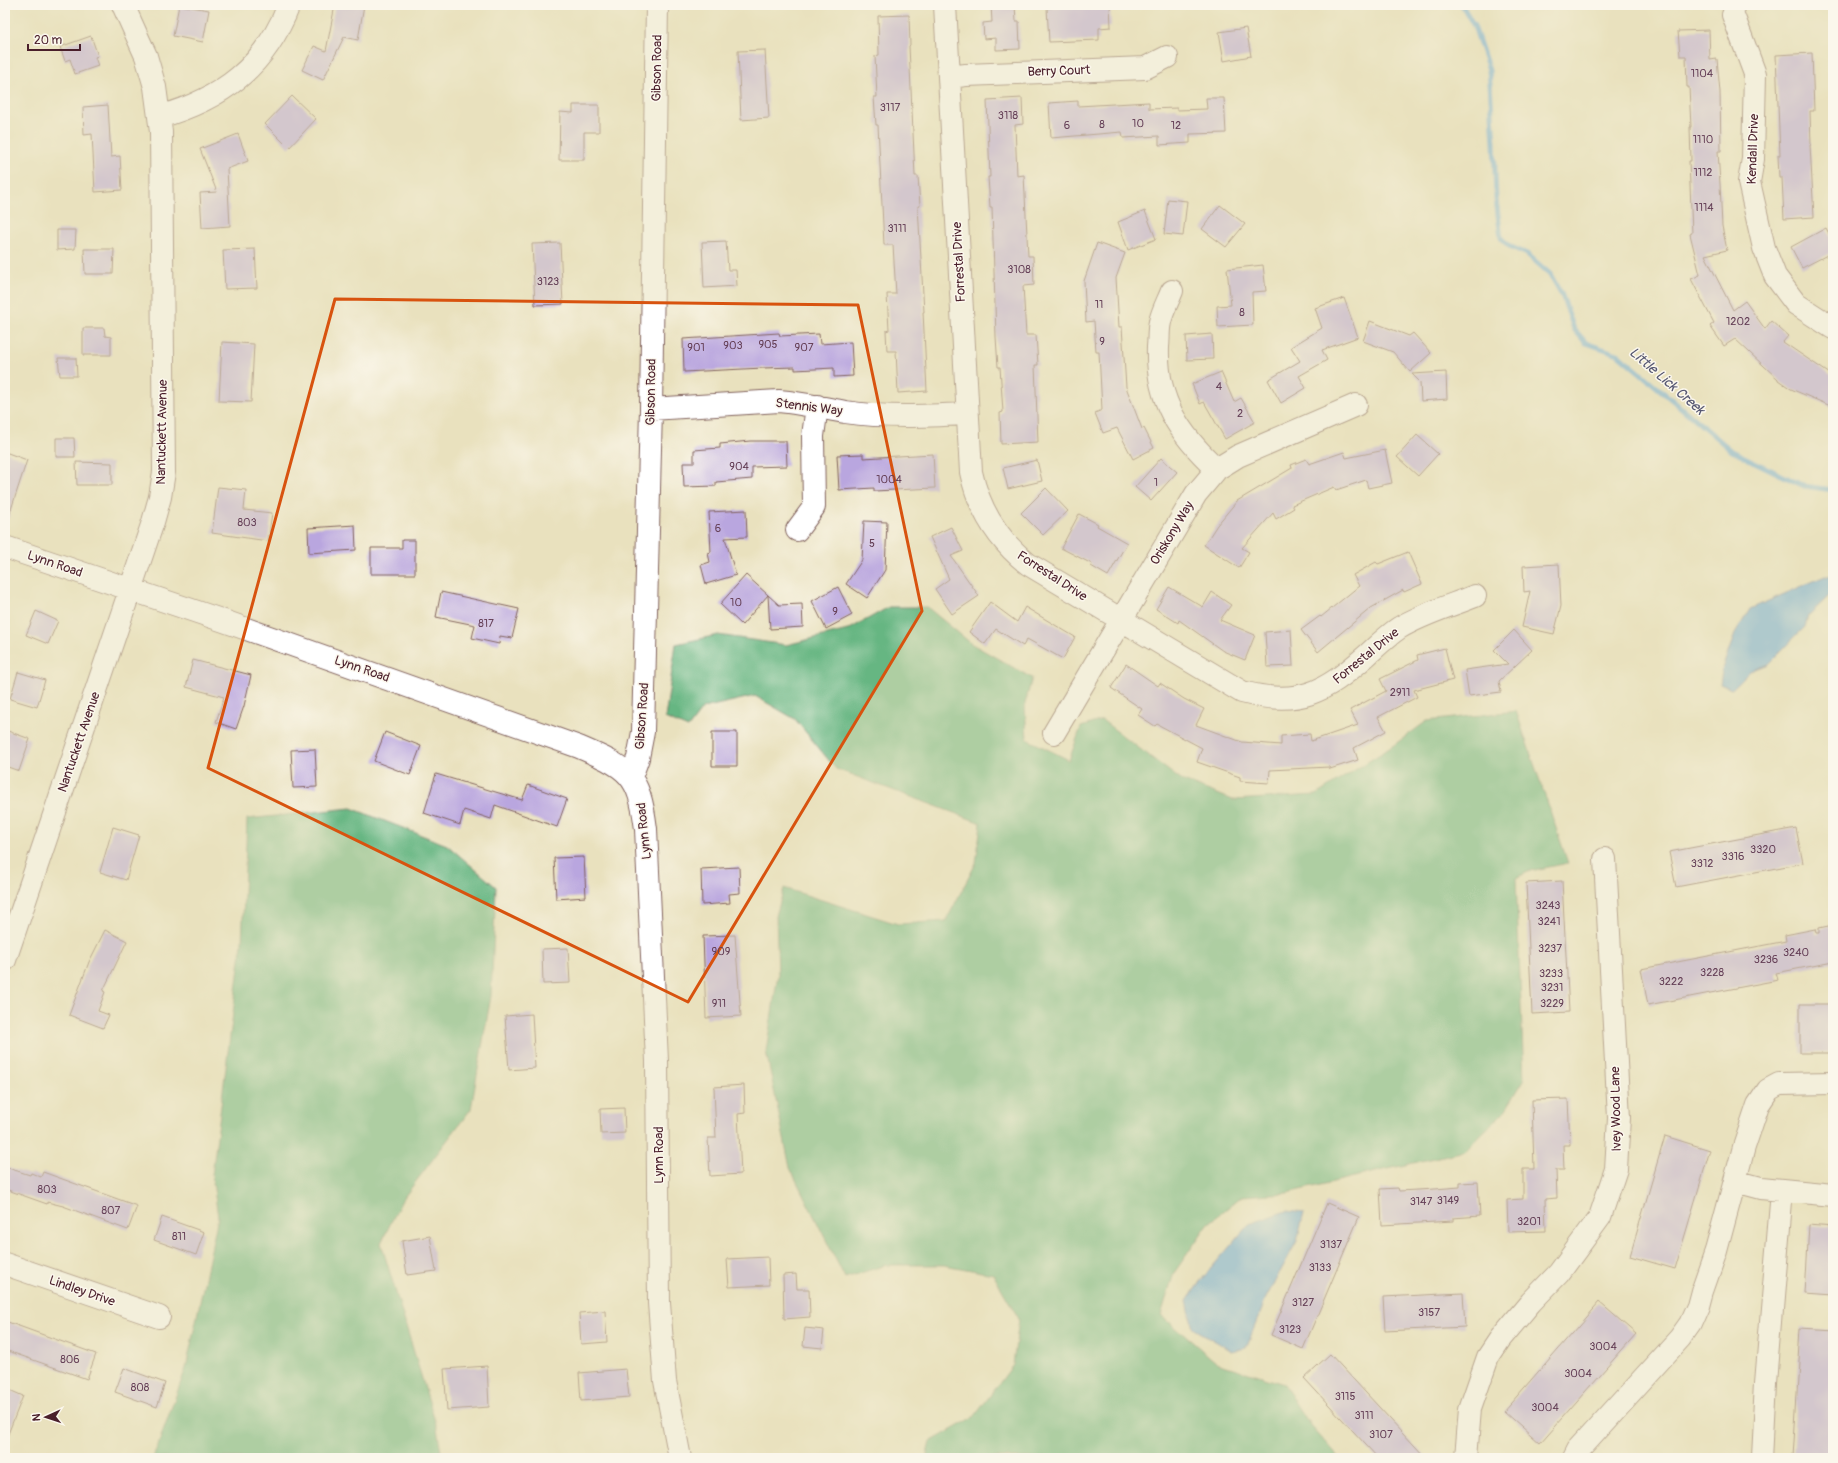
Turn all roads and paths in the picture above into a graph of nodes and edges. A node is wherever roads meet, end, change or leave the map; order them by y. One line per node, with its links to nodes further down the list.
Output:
1 (123, 5): 8 (street, Nantuckett Avenue)
2 (289, 5): 8 (street)
3 (657, 5): 13 (street, Gibson Road)
4 (945, 5): 7 (street, Forrestal Drive)
5 (1733, 15): 10 (street, Kendall Drive)
6 (1167, 56): 7 (street, Berry Court)
7 (949, 77): 14 (street, Forrestal Drive)
8 (159, 117): 18 (street, Nantuckett Avenue)
9 (1172, 291): 15 (street)
10 (1833, 328)
11 (1356, 405): 15 (street, Oriskony Way)
12 (817, 406): 13 (street, Stennis Way); 14 (street, Stennis Way); 16 (street)
13 (651, 409): 22 (street, Gibson Road)
14 (967, 414): 20 (street, Forrestal Drive)
15 (1217, 469): 20 (street, Oriskony Way)
16 (798, 530)
17 (5, 547): 18 (street, Lynn Road)
18 (130, 590): 22 (street, Lynn Road); 24 (street, Nantuckett Avenue)
19 (1475, 596): 20 (street, Forrestal Drive)
20 (1121, 619): 21 (street, Oriskony Way)
21 (1054, 733)
22 (631, 777): 31 (street, Lynn Road)
23 (1605, 859): 32 (street, Ivey Wood Lane)
24 (5, 960)
25 (1833, 1083): 26 (street)
26 (1735, 1181): 27 (street); 33 (street)
27 (1782, 1190): 28 (street); 34 (street)
28 (1833, 1195)
29 (5, 1264): 30 (street, Lindley Drive)
30 (159, 1317)
31 (680, 1458)
32 (1466, 1458)
33 (1574, 1458)
34 (1762, 1458)

